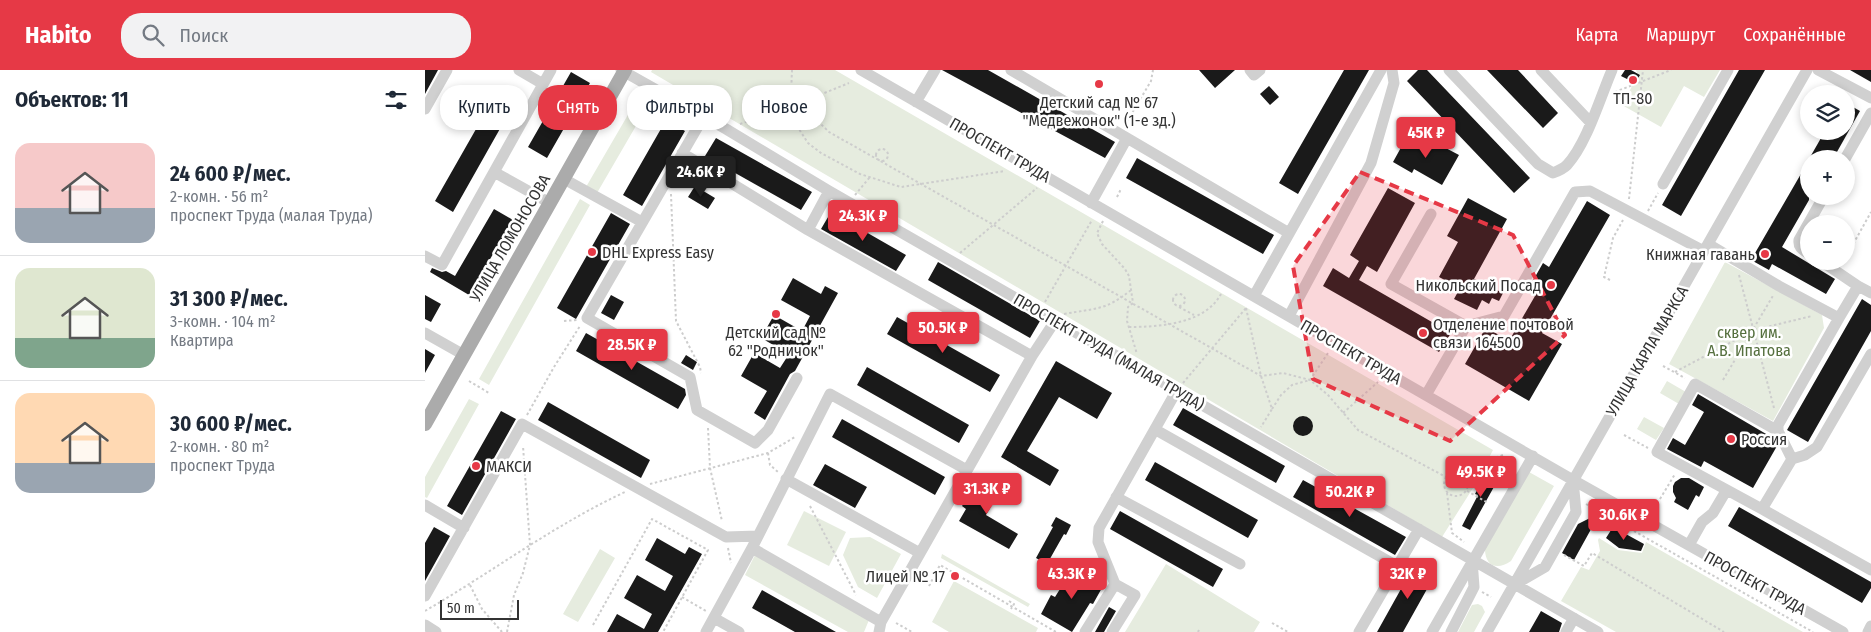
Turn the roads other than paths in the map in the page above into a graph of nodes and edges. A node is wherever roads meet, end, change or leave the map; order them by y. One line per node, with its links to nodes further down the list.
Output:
1 (447, 70): 22 (street)
2 (519, 70): 18 (street)
3 (551, 70): 18 (street)
4 (861, 70): 21 (street, ПРОСПЕКТ ТРУДА)
5 (935, 70): 21 (street)
6 (1011, 70): 27 (street)
7 (1249, 70): 8 (street)
8 (1260, 70)
9 (1381, 70): 39 (street)
10 (1392, 70): 48 (street)
11 (1449, 70): 24 (street)
12 (1541, 70): 24 (street)
13 (1612, 70): 24 (street)
14 (1728, 70): 32 (street)
15 (1807, 70): 40 (street, УЛИЦА КАРЛА МАРКСА)
16 (1818, 70): 20 (street)
17 (623, 71): 19 (street, ПРОСПЕКТ ТРУДА (МАЛАЯ ТРУДА)); 31 (main road, УЛИЦА ЛОМОНОСОВА)
18 (543, 84): 30 (street)
19 (648, 85)
20 (1871, 98)
21 (916, 102): 35 (street, ПРОСПЕКТ ТРУДА)
22 (425, 109)
23 (1871, 113): 28 (street)
24 (1591, 123)
25 (696, 130): 29 (street)
26 (728, 130): 33 (street, ПРОСПЕКТ ТРУДА (МАЛАЯ ТРУДА))
27 (1123, 136): 35 (street); 39 (street)
28 (1850, 150)
29 (682, 153): 37 (street); 38 (street)
30 (494, 172): 34 (street); 41 (street)
31 (564, 179): 34 (main road, УЛИЦА ЛОМОНОСОВА); 37 (street)
32 (1663, 184)
33 (829, 190): 38 (street); 47 (street, ПРОСПЕКТ ТРУДА (МАЛАЯ ТРУДА))
34 (550, 203): 52 (main road, УЛИЦА ЛОМОНОСОВА)
35 (1091, 203): 45 (street, ПРОСПЕКТ ТРУДА)
36 (1431, 214): 49 (street)
37 (642, 222): 54 (street)
38 (808, 230): 53 (street)
39 (1289, 233): 45 (street)
40 (1706, 248): 46 (street); 49 (street); 64 (street, УЛИЦА КАРЛА МАРКСА)
41 (425, 256)
42 (1834, 270): 43 (street)
43 (1858, 286): 44 (street); 46 (street)
44 (1871, 293)
45 (1254, 296): 48 (street, ПРОСПЕКТ ТРУДА)
46 (1834, 315): 58 (street)
47 (1047, 316): 53 (street); 55 (street, ПРОСПЕКТ ТРУДА (МАЛАЯ ТРУДА))
48 (1289, 316): 56 (street, ПРОСПЕКТ ТРУДА)
49 (1466, 326): 56 (street)
50 (425, 333): 52 (street)
51 (1871, 354): 61 (street)
52 (464, 355): 57 (main road, УЛИЦА ЛОМОНОСОВА)
53 (1032, 356): 62 (street)
54 (797, 378)
55 (1177, 390): 59 (street); 70 (street, ПРОСПЕКТ ТРУДА (МАЛАЯ ТРУДА))
56 (1426, 395): 60 (street, ПРОСПЕКТ ТРУДА)
57 (425, 424)
58 (1778, 428): 61 (street); 65 (street)
59 (1155, 430): 66 (street); 77 (street)
60 (1533, 456): 64 (street, ПРОСПЕКТ ТРУДА); 75 (street)
61 (1792, 458): 68 (street)
62 (967, 470): 63 (street); 74 (street)
63 (786, 479): 71 (street); 74 (street)
64 (1573, 480): 72 (street, ПРОСПЕКТ ТРУДА); 80 (street, УЛИЦА КАРЛА МАРКСА); 80 (street)
65 (1726, 491): 68 (street); 72 (street)
66 (1116, 497): 76 (street); 79 (street)
67 (425, 505): 69 (street)
68 (1762, 509): 78 (street)
69 (464, 528): 71 (street); 81 (street)
70 (1419, 529): 75 (street, ПРОСПЕКТ ТРУДА (МАЛАЯ ТРУДА)); 77 (street)
71 (758, 536): 73 (street)
72 (1689, 545): 98 (street, ПРОСПЕКТ ТРУДА)
73 (752, 548): 82 (street); 86 (street)
74 (920, 553): 86 (street)
75 (1472, 560): 80 (street, ПРОСПЕКТ ТРУДА (МАЛАЯ ТРУДА)); 93 (street); 94 (street)
76 (1240, 564)
77 (1397, 566): 92 (street)
78 (1871, 570)
79 (1115, 584): 90 (street); 91 (street)
80 (1514, 584): 83 (street, ПРОСПЕКТ ТРУДА (МАЛАЯ ТРУДА)); 95 (street, УЛИЦА КАРЛА МАРКСА)
81 (425, 596)
82 (715, 617): 88 (street); 89 (street)
83 (1574, 618): 96 (street); 97 (street, ПРОСПЕКТ ТРУДА (МАЛАЯ ТРУДА))
84 (425, 626): 87 (street)
85 (1871, 626): 99 (street)
86 (880, 627)
87 (436, 632)
88 (707, 632)
89 (739, 632)
90 (1085, 632)
91 (1112, 632)
92 (1359, 632)
93 (1432, 632)
94 (1451, 632)
95 (1487, 632)
96 (1565, 632)
97 (1598, 632)
98 (1843, 632)
99 (1868, 632)

